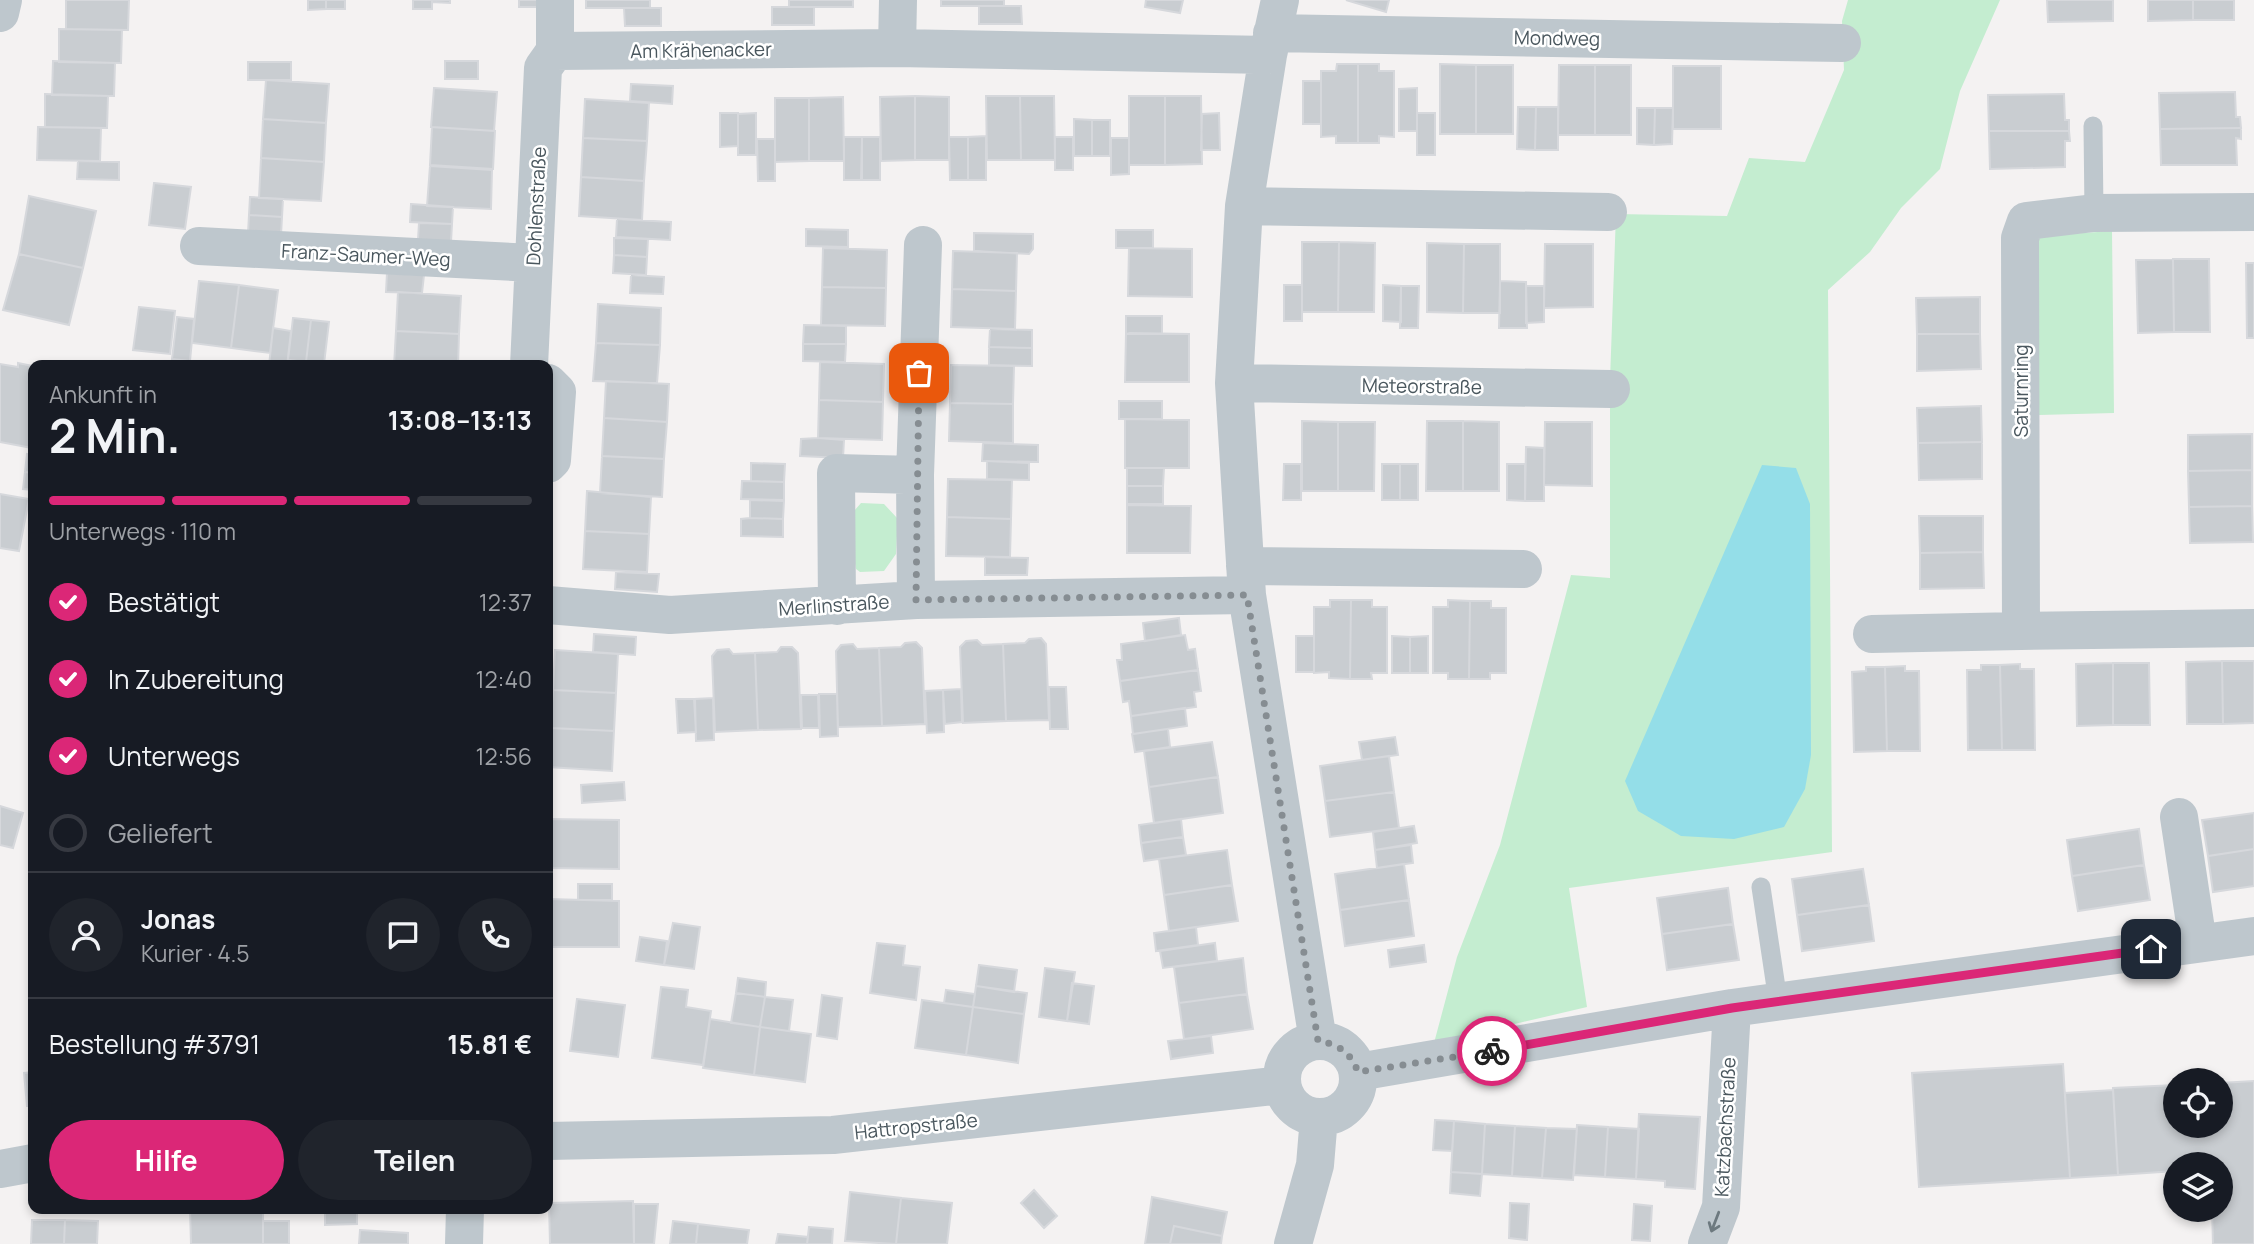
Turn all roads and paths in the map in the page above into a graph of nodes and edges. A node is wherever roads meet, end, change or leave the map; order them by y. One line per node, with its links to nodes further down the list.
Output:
1 (3, 0): 4 (street)
2 (555, 0): 8 (street)
3 (898, 0): 7 (street)
4 (0, 13)
5 (1273, 29): 6 (street, Mondweg); 7 (street, Am Krähenacker); 10 (street)
6 (1842, 43)
7 (897, 48): 8 (street, Am Krähenacker)
8 (555, 51): 16 (street, Dohlenstraße)
9 (2093, 126): 13 (lane)
10 (1244, 206): 11 (street); 18 (street)
11 (1608, 212)
12 (2254, 212): 13 (street, Saturnring)
13 (2094, 213): 29 (street, Saturnring)
14 (922, 245): 22 (street)
15 (199, 246): 16 (street, Franz-Saumer-Weg)
16 (533, 263): 17 (street, Dohlenstraße)
17 (533, 360)
18 (1234, 383): 20 (street, Meteorstraße); 24 (street)
19 (553, 388): 21 (street, Dohlenstraße)
20 (1611, 389)
21 (553, 446)
22 (915, 475): 25 (street); 27 (street)
23 (1523, 569): 24 (street)
24 (1246, 580): 25 (street, Merlinstraße); 37 (street)
25 (916, 600): 27 (street, Merlinstraße)
26 (553, 605): 27 (street, Merlinstraße)
27 (837, 606)
28 (2254, 628): 29 (street)
29 (2021, 631): 30 (street)
30 (1872, 634)
31 (2179, 817): 34 (street)
32 (1761, 887): 35 (lane)
33 (2254, 936): 34 (street)
34 (2197, 943): 35 (street)
35 (1778, 1001): 36 (street)
36 (1732, 1008): 38 (street); 47 (street, Katzbachstraße, one-way to 47)
37 (1318, 1041): 38 (street); 39 (street)
38 (1358, 1072): 40 (street)
39 (1282, 1085): 40 (street); 41 (street, Hattropstraße)
40 (1319, 1117): 46 (street)
41 (553, 1141)
42 (28, 1164): 43 (street)
43 (0, 1169)
44 (466, 1214): 45 (street)
45 (464, 1244)
46 (1293, 1244)
47 (1707, 1244)

